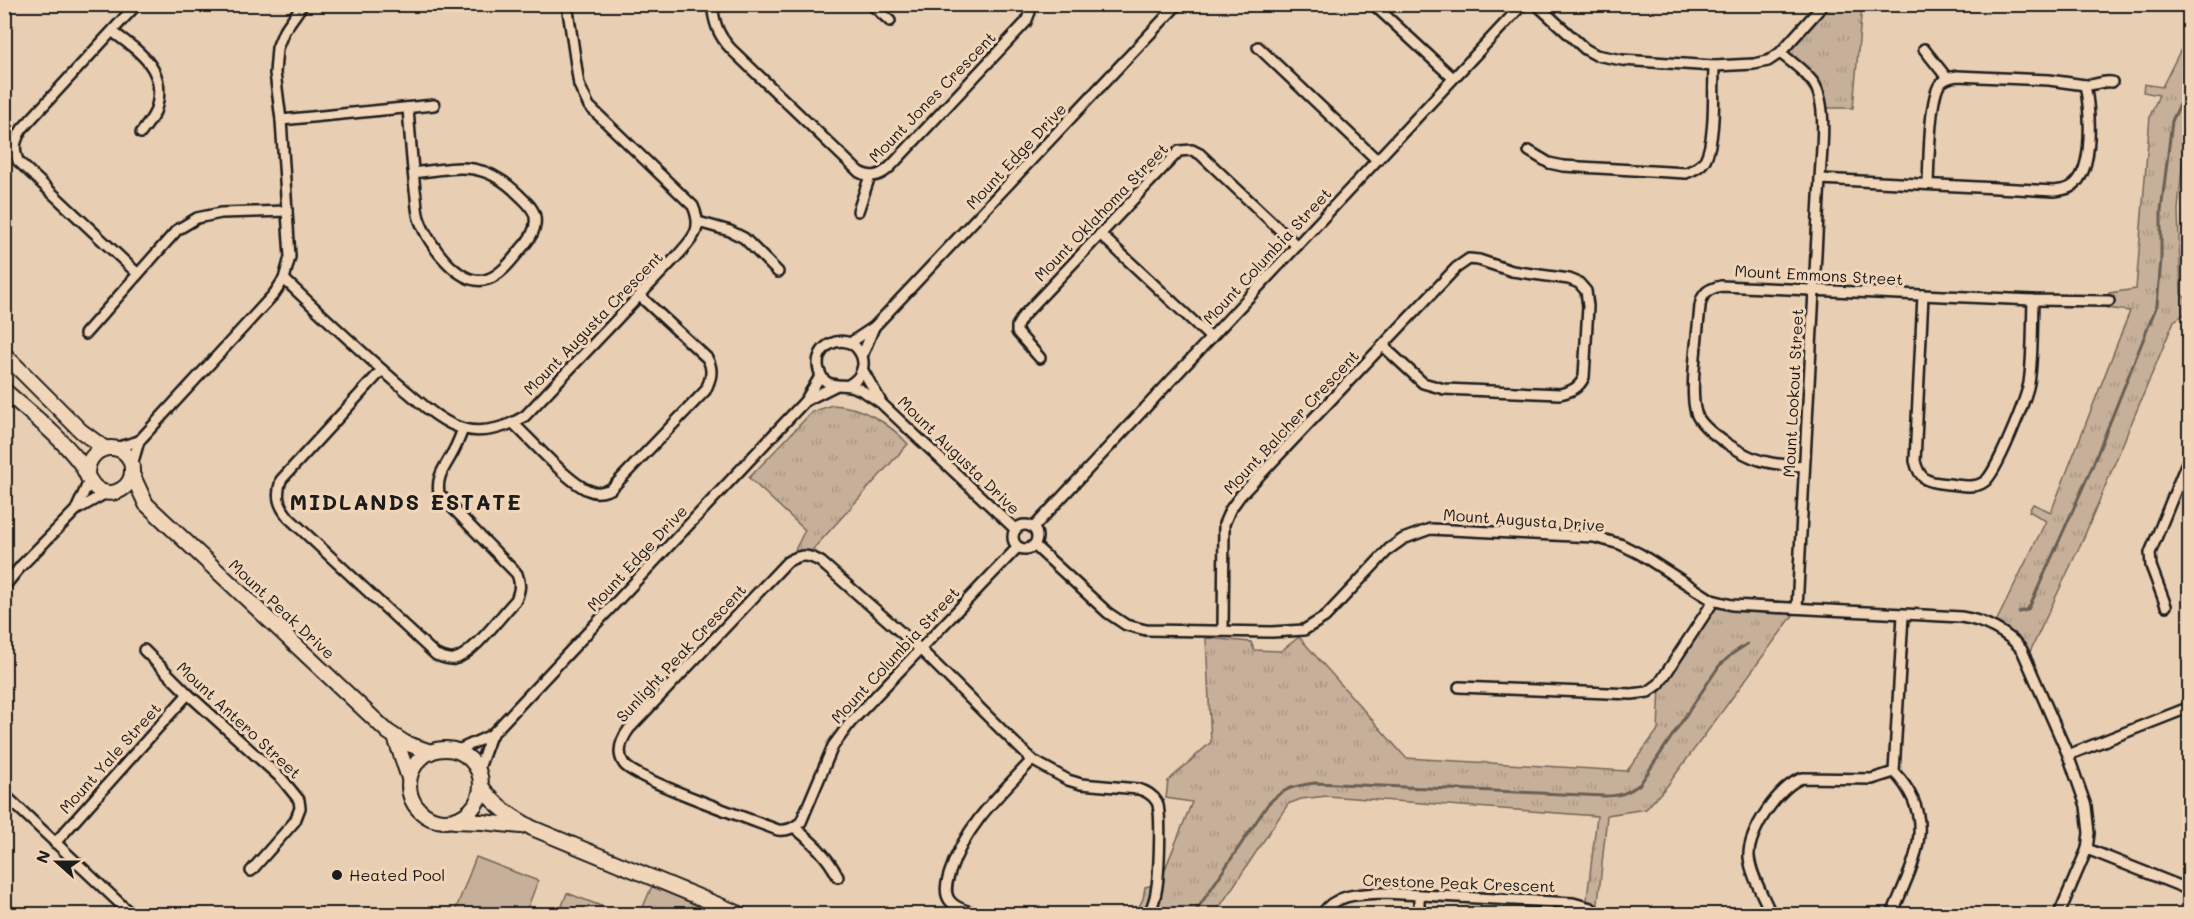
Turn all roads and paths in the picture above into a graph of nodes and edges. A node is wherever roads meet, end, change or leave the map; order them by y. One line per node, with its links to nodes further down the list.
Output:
1 (137, 4): 13 (street)
2 (303, 4): 24 (street)
3 (567, 4): 34 (street)
4 (712, 4): 29 (street, Mount Jones Crescent)
5 (871, 4): 12 (street)
6 (1029, 4): 29 (street, Mount Jones Crescent)
7 (1178, 4): 45 (street, Mount Edge Drive)
8 (1373, 4): 18 (street)
9 (1523, 4): 18 (street, Mount Columbia Street)
10 (1536, 4): 17 (street)
11 (1824, 4): 16 (street)
12 (890, 21)
13 (113, 32): 25 (street); 38 (street)
14 (1258, 47): 27 (street)
15 (1924, 49): 19 (street)
16 (1780, 53): 17 (street); 30 (street, Mount Lookout Street)
17 (1714, 66): 26 (street)
18 (1453, 78): 27 (street, Mount Columbia Street)
19 (1947, 78): 21 (street); 31 (street)
20 (2112, 82): 21 (street)
21 (2085, 85): 31 (street)
22 (434, 105): 23 (street)
23 (408, 108): 24 (street); 28 (street)
24 (281, 120): 32 (street)
25 (141, 133)
26 (1529, 151)
27 (1377, 160): 36 (street, Mount Columbia Street)
28 (414, 173): 28 (street)
29 (870, 176): 33 (street, Mount Jones Crescent)
30 (1820, 179): 31 (street); 40 (street, Mount Lookout Street)
31 (1928, 184)
32 (287, 211): 38 (street); 39 (street)
33 (858, 211)
34 (698, 222): 37 (street); 42 (street, Mount Augusta Crescent)
35 (1100, 234): 36 (street, Mount Oklahoma Street); 47 (street); 52 (street, Mount Oklahoma Street)
36 (1297, 246): 47 (street, Mount Columbia Street)
37 (778, 272)
38 (138, 274): 46 (street)
39 (284, 279): 54 (street); 63 (street)
40 (1814, 291): 41 (street, Mount Emmons Street); 66 (street, Mount Lookout Street); 66 (street, Mount Emmons Street)
41 (1923, 295): 43 (street, Mount Emmons Street); 43 (street)
42 (641, 297): 61 (street, Mount Augusta Crescent); 61 (street)
43 (2033, 300): 44 (street, Mount Emmons Street)
44 (2109, 301)
45 (874, 327): 48 (street, Mount Edge Drive); 51 (street, Mount Edge Drive)
46 (85, 334)
47 (1211, 338): 72 (street, Mount Columbia Street)
48 (850, 343): 51 (street); 55 (street, Mount Edge Drive)
49 (1383, 346): 49 (street, Mount Balcher Crescent); 81 (street, Mount Balcher Crescent)
50 (4, 354): 64 (street, Mount Peak Drive)
51 (862, 356): 53 (street, Mount Edge Drive)
52 (1040, 358)
53 (862, 369): 56 (street); 60 (street, Mount Augusta Drive)
54 (382, 370): 62 (street); 62 (street)
55 (821, 375): 57 (street); 59 (street, Mount Edge Drive)
56 (848, 385): 57 (street, Mount Edge Drive); 60 (street, Mount Augusta Drive)
57 (835, 386): 59 (street, Mount Edge Drive)
58 (4, 390): 68 (street, Mount Peak Drive)
59 (805, 401): 87 (street, Mount Edge Drive)
60 (881, 403): 73 (street, Mount Augusta Drive)
61 (514, 424): 62 (street)
62 (463, 429)
63 (139, 441): 64 (street); 67 (street)
64 (110, 448): 67 (street, Mount Peak Drive); 68 (street)
65 (2189, 456): 78 (street)
66 (1804, 466): 79 (street, Mount Lookout Street)
67 (132, 469): 69 (street); 70 (street, Mount Peak Drive)
68 (88, 477): 69 (street, Mount Peak Drive); 71 (street)
69 (111, 493): 70 (street, Mount Peak Drive); 71 (street)
70 (146, 504): 88 (street, Mount Peak Drive)
71 (76, 510): 76 (street)
72 (1033, 528): 73 (street, Mount Augusta Drive); 74 (street, Mount Augusta Drive)
73 (1015, 530): 75 (street, Mount Augusta Drive)
74 (1034, 545): 75 (street); 81 (street, Mount Augusta Drive)
75 (1018, 546): 83 (street, Mount Columbia Street)
76 (4, 587)
77 (1712, 600): 79 (street, Mount Augusta Drive); 81 (street, Mount Augusta Drive); 84 (street)
78 (2166, 606)
79 (1797, 608): 80 (street, Mount Augusta Drive)
80 (1903, 615): 91 (street, Mount Augusta Drive); 94 (street)
81 (1223, 630)
82 (144, 650): 85 (street, Mount Antero Street)
83 (920, 650): 92 (street); 99 (street, Mount Columbia Street); 99 (street, Sunlight Peak Crescent)
84 (1458, 687)
85 (188, 693): 101 (street, Mount Yale Street); 103 (street, Mount Antero Street)
86 (2190, 707): 91 (street)
87 (490, 735): 89 (street, Mount Edge Drive); 93 (street, Mount Edge Drive)
88 (395, 737): 90 (street, Mount Peak Drive); 95 (street, Mount Peak Drive)
89 (456, 751): 90 (street, Mount Peak Drive); 93 (street)
90 (431, 752): 95 (street)
91 (2068, 755): 102 (street, Mount Augusta Drive)
92 (1032, 760): 109 (street); 110 (street)
93 (478, 771): 96 (street, Mount Peak Drive)
94 (1894, 772): 114 (street); 115 (street)
95 (410, 778): 98 (street, Mount Peak Drive)
96 (481, 786): 98 (street); 100 (street, Mount Peak Drive)
97 (5, 795): 101 (street)
98 (449, 821): 100 (street, Mount Peak Drive)
99 (794, 827): 104 (street)
100 (532, 828): 108 (street, Mount Peak Drive)
101 (55, 843): 107 (street)
102 (2087, 849): 105 (street); 116 (street, Mount Augusta Drive)
103 (251, 871)
104 (837, 877)
105 (2190, 890)
106 (1419, 895): 111 (street, Crestone Peak Crescent); 112 (street); 113 (street, Crestone Peak Crescent)
107 (130, 915)
108 (740, 915)
109 (976, 915)
110 (1149, 915)
111 (1322, 915)
112 (1419, 915)
113 (1598, 915)
114 (1771, 915)
115 (1892, 915)
116 (2059, 915)

